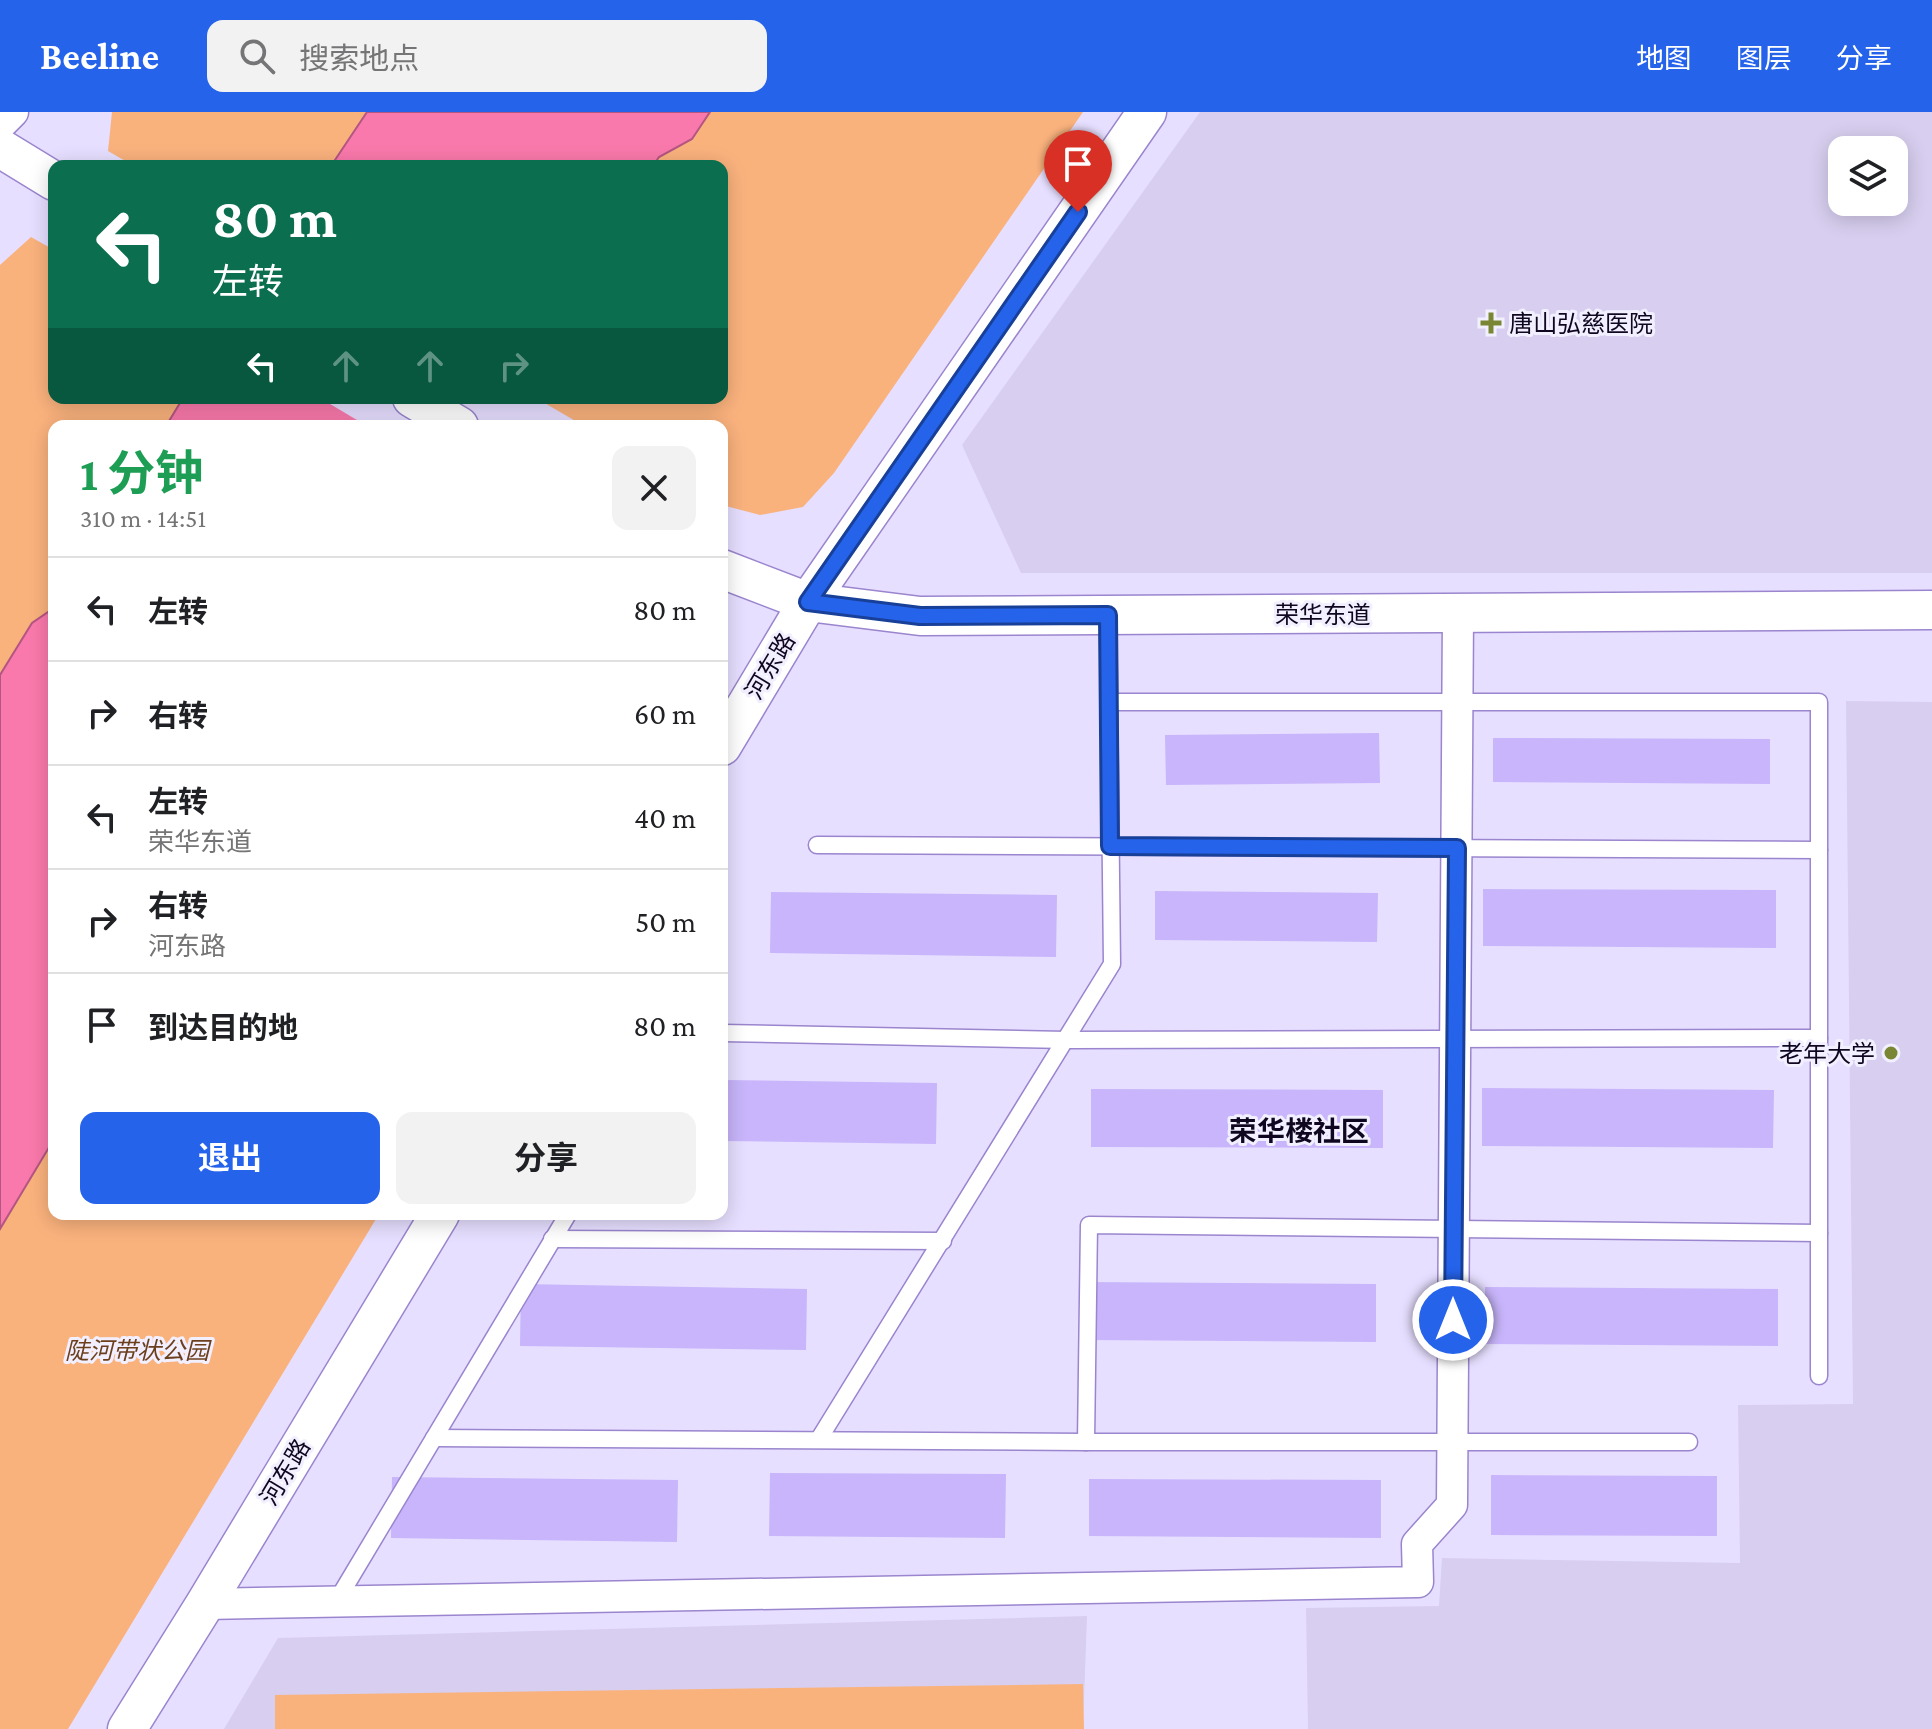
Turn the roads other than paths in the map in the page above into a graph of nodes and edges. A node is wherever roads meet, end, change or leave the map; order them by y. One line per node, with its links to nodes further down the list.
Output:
1 (13, 112): 3 (street)
2 (1147, 112): 9 (street, 河东路)
3 (0, 125)
4 (0, 148): 5 (street)
5 (48, 177)
6 (422, 404): 7 (street)
7 (449, 420)
8 (728, 571): 9 (street, 荣华东道)
9 (808, 602): 12 (street, 荣华东道); 15 (street, 河东路)
10 (1932, 610): 11 (street, 荣华东道)
11 (1458, 613): 12 (street, 荣华东道); 14 (street)
12 (1108, 615): 13 (lane)
13 (1110, 702): 14 (lane); 17 (lane)
14 (1458, 702): 18 (street); 19 (lane)
15 (728, 736)
16 (817, 845): 17 (lane)
17 (1110, 846): 18 (lane); 23 (lane)
18 (1457, 848): 19 (lane); 22 (street)
19 (1819, 850): 21 (lane)
20 (728, 1033): 23 (lane)
21 (1819, 1038): 22 (lane); 27 (lane)
22 (1455, 1039): 23 (lane); 26 (street)
23 (1067, 1040): 29 (lane)
24 (436, 1220): 37 (street, 河东路)
25 (564, 1220): 28 (lane)
26 (1454, 1229): 27 (lane); 33 (street); 34 (lane)
27 (1819, 1233): 30 (lane)
28 (552, 1239): 29 (lane); 31 (lane)
29 (943, 1241): 32 (lane)
30 (1819, 1376)
31 (434, 1438): 32 (lane); 36 (lane)
32 (819, 1439): 34 (lane)
33 (1452, 1441): 34 (lane); 35 (lane); 36 (street)
34 (1086, 1442)
35 (1689, 1442)
36 (336, 1602): 37 (street)
37 (205, 1604): 38 (street, 河东路)
38 (127, 1729)

